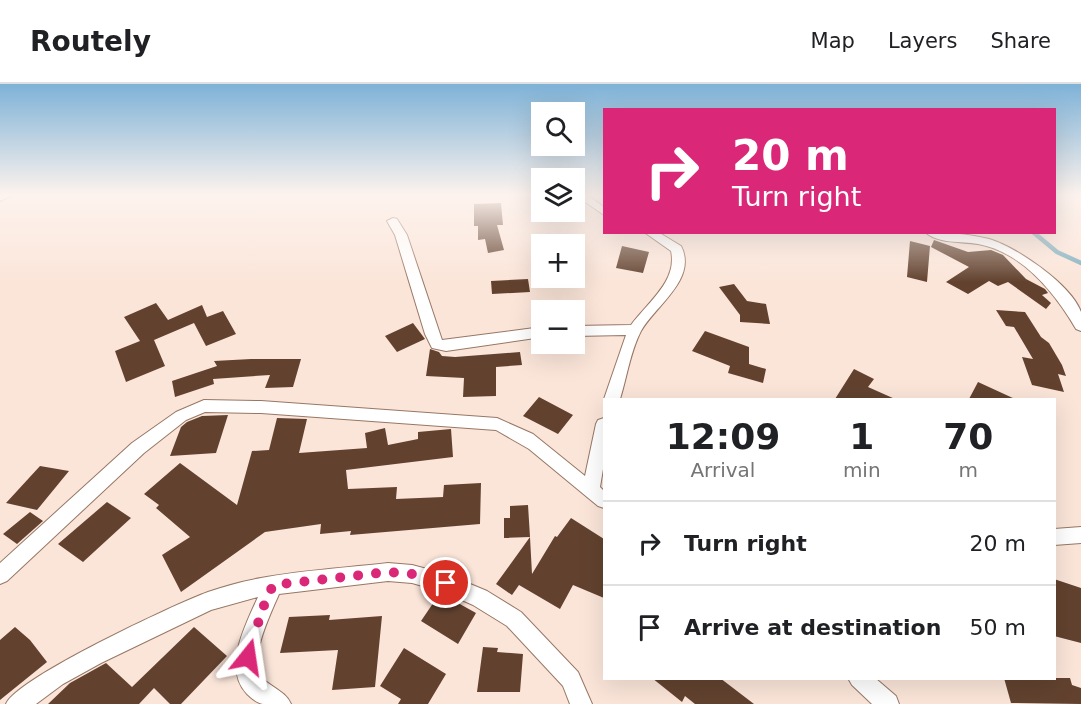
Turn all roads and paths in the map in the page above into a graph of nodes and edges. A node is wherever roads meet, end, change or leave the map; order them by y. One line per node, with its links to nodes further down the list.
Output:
1 (395, 224): 7 (street)
2 (652, 234): 5 (street)
3 (936, 234): 4 (street)
4 (1081, 326)
5 (635, 330): 6 (street); 8 (street)
6 (585, 331)
7 (531, 334)
8 (612, 398)
9 (603, 429): 10 (street)
10 (591, 489): 11 (street); 14 (street)
11 (603, 500)
12 (1081, 535): 13 (street)
13 (1056, 537)
14 (0, 575)
15 (273, 585): 17 (street); 18 (street); 19 (street)
16 (861, 680): 20 (street)
17 (16, 704)
18 (280, 704)
19 (581, 704)
20 (888, 704)

